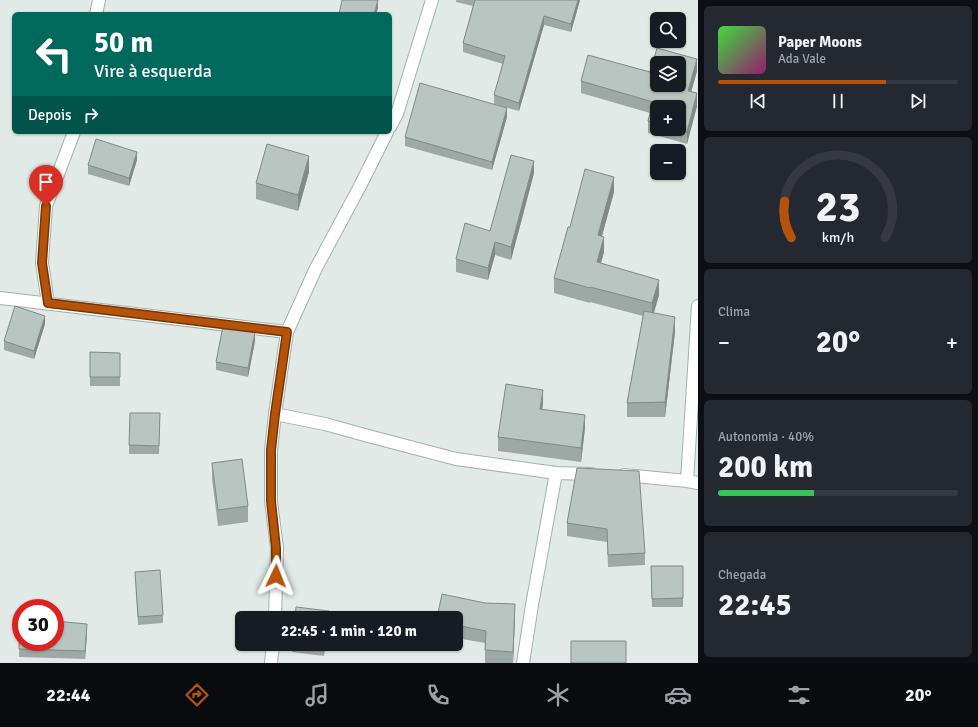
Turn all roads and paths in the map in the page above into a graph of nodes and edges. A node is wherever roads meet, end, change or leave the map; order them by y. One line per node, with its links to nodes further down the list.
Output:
1 (99, 0): 3 (street)
2 (432, 0): 4 (street)
3 (96, 12)
4 (392, 123)
5 (73, 134): 8 (street)
6 (387, 134): 10 (street)
7 (0, 298): 8 (street)
8 (48, 303): 10 (street)
9 (698, 306): 15 (street)
10 (287, 332): 11 (street)
11 (275, 414): 12 (street); 16 (street)
12 (556, 473): 13 (street); 19 (street)
13 (601, 474)
14 (616, 474): 15 (street)
15 (692, 482)
16 (275, 611)
17 (272, 651): 18 (street)
18 (271, 663)
19 (523, 663)

